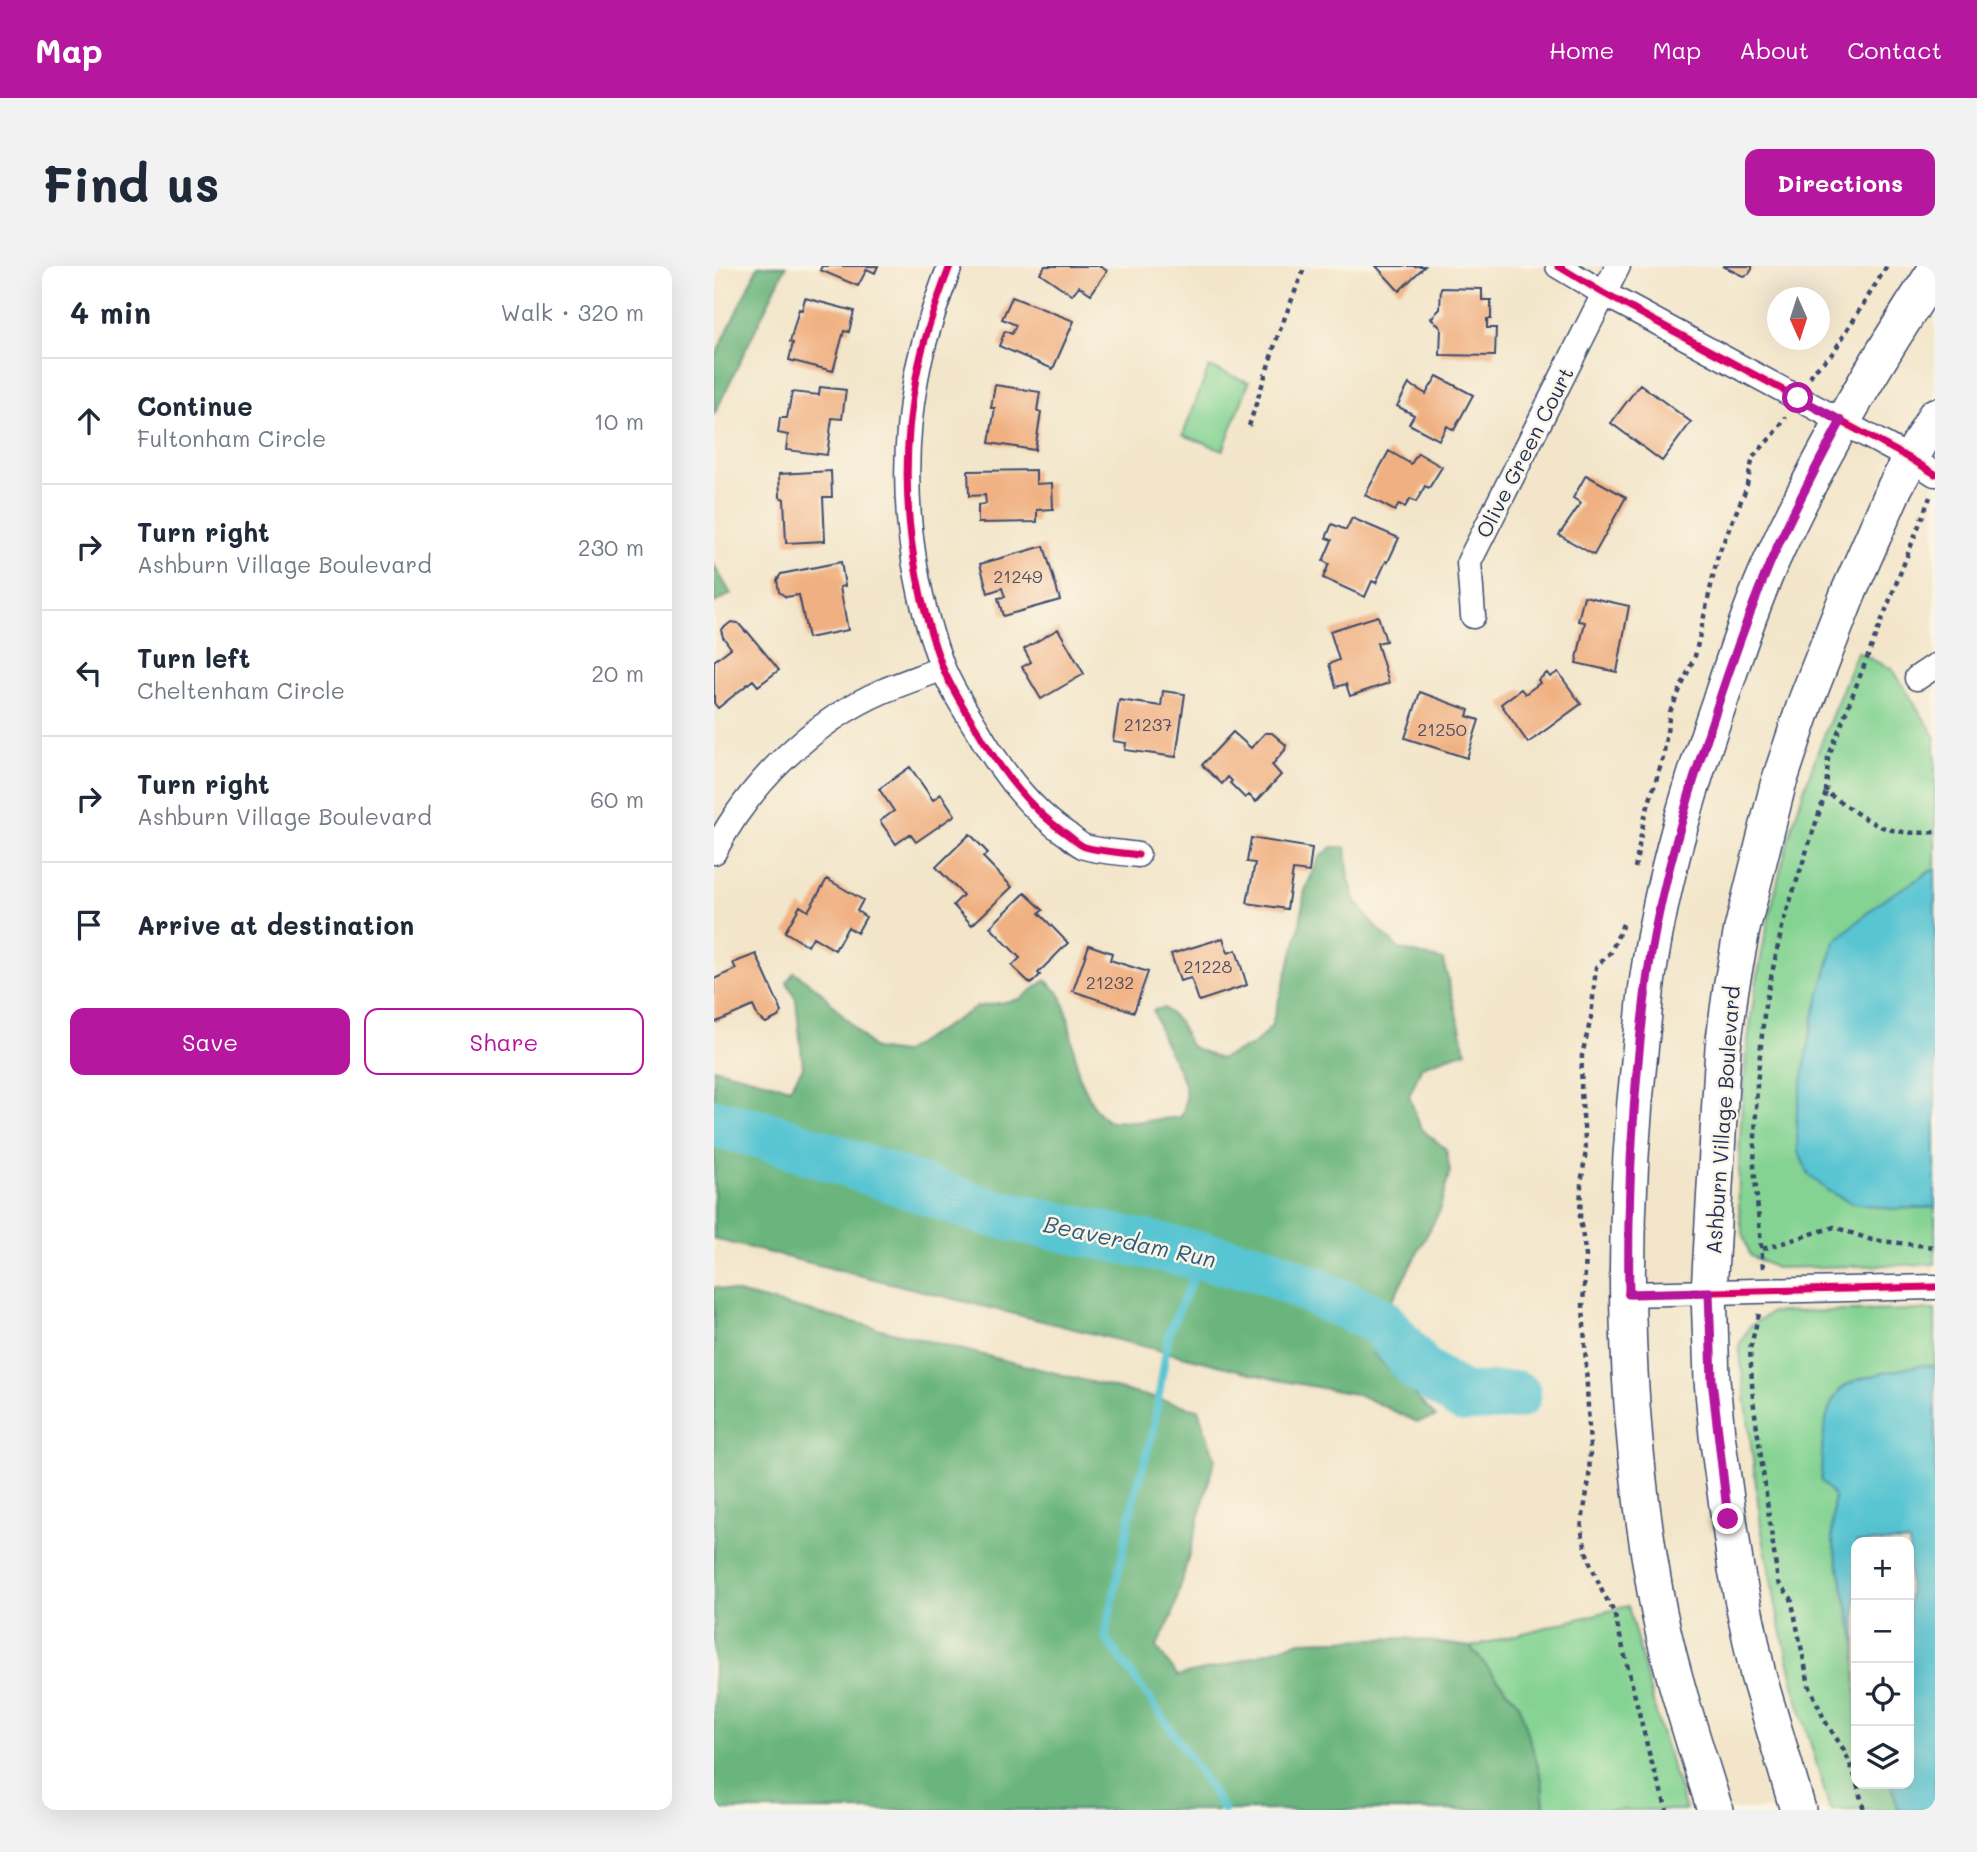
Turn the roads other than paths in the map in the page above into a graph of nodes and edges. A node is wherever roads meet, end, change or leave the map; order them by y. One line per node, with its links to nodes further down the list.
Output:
1 (950, 266): 10 (street)
2 (1558, 266): 5 (street)
3 (1618, 266): 5 (street, Olive Green Court)
4 (1935, 271): 7 (main road)
5 (1603, 293): 7 (street); 9 (street, Olive Green Court)
6 (1935, 416): 8 (main road, Ashburn Village Boulevard)
7 (1841, 421): 8 (street); 15 (main road)
8 (1926, 475): 14 (main road, Ashburn Village Boulevard)
9 (1473, 616)
10 (943, 668): 11 (street); 12 (street)
11 (714, 852)
12 (1138, 855)
13 (1935, 1287): 14 (street)
14 (1709, 1292): 15 (street); 17 (main road, Ashburn Village Boulevard)
15 (1629, 1294): 16 (main road)
16 (1715, 1810)
17 (1798, 1810)

